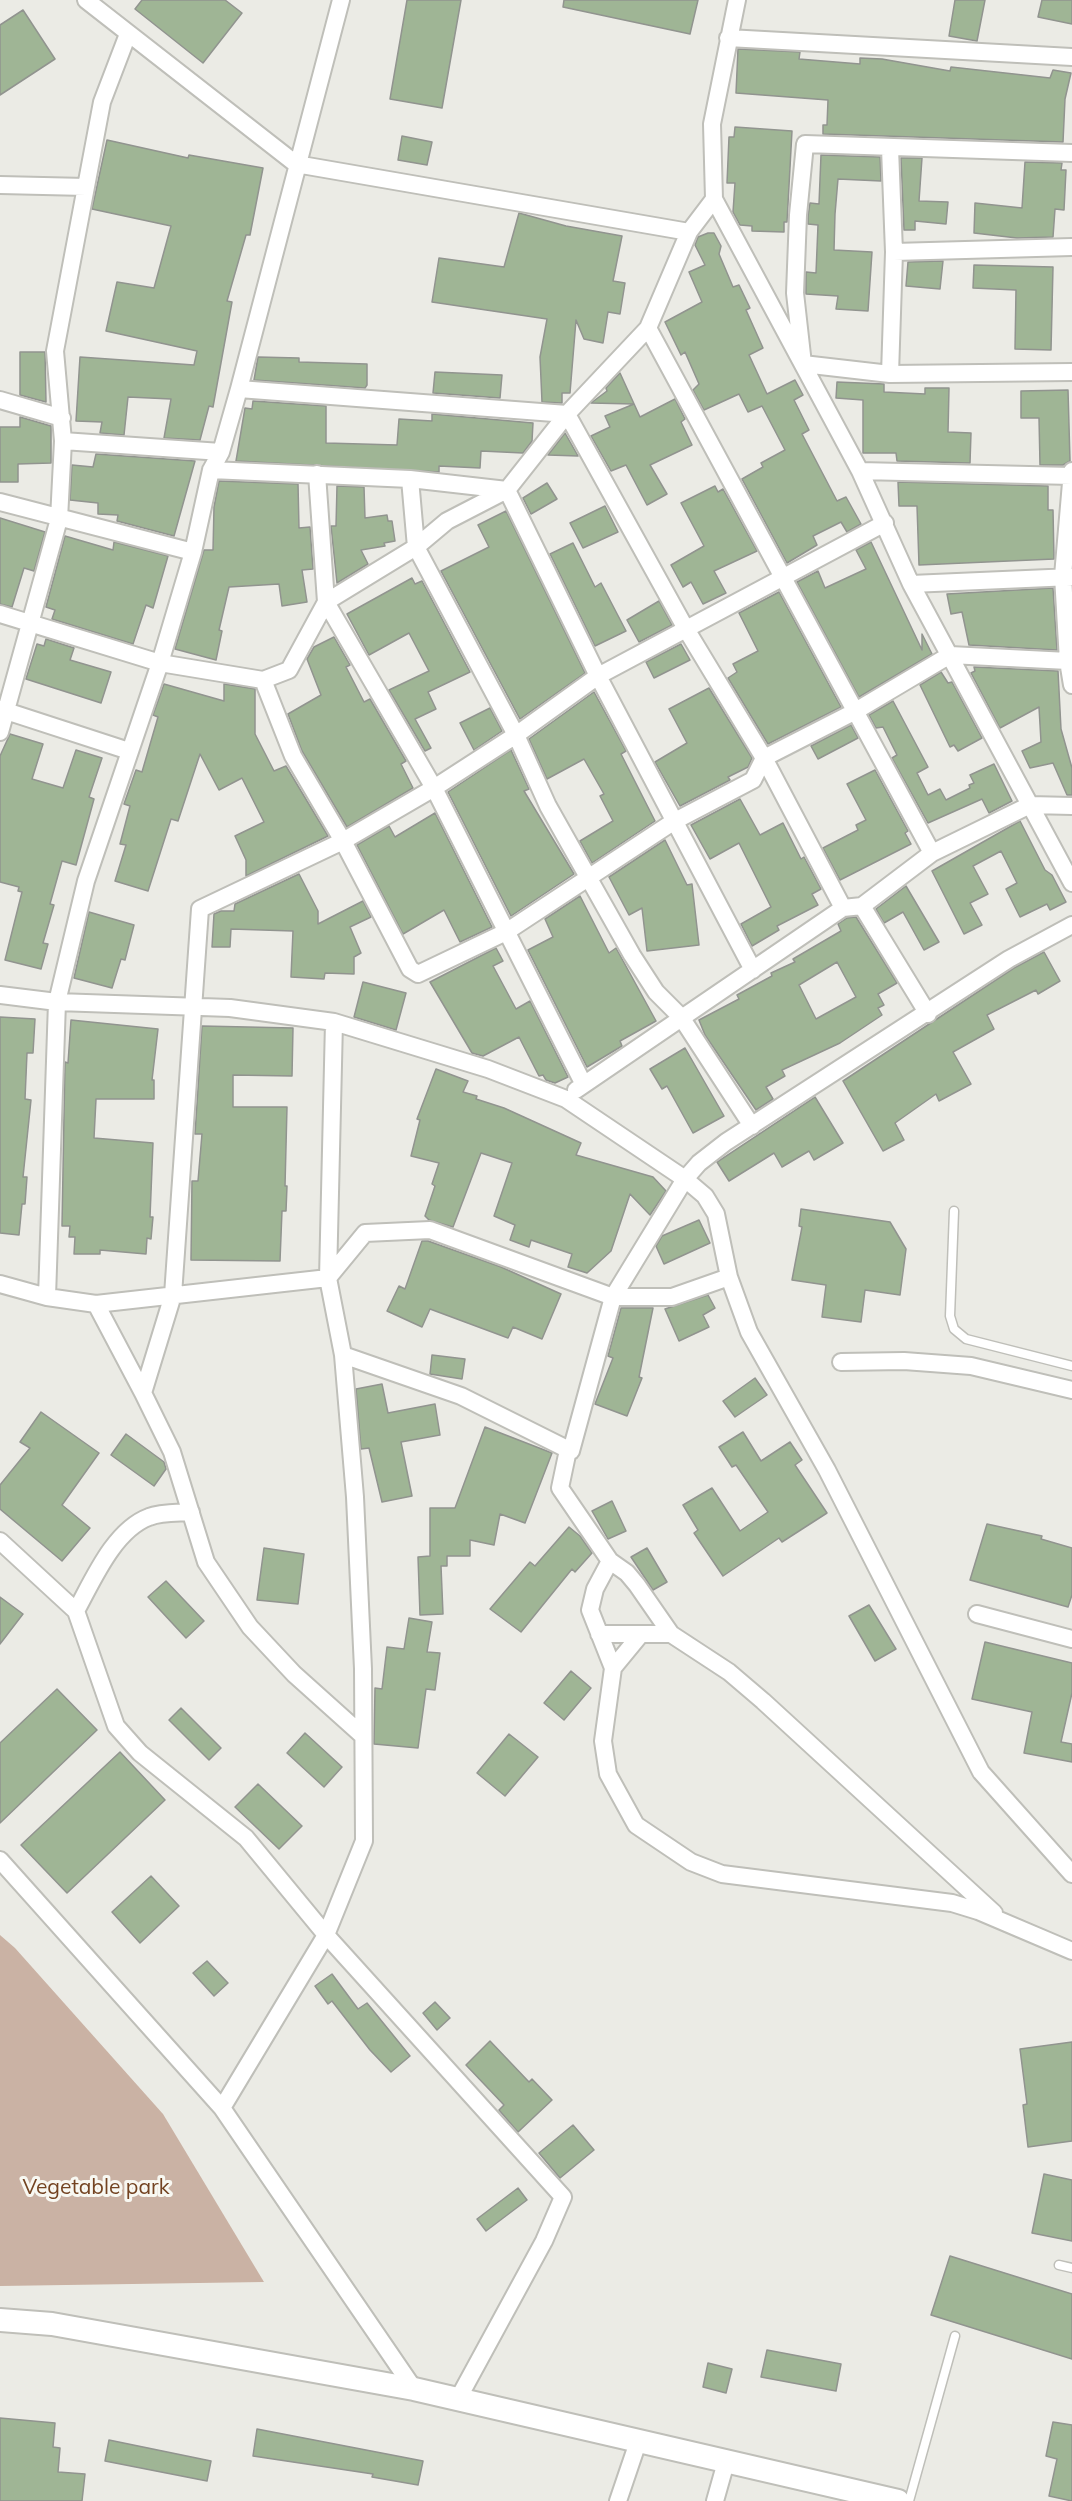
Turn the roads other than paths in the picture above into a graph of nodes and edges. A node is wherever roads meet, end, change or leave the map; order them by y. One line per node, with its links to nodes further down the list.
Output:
1 (86, 0): 4 (street)
2 (341, 0): 9 (street)
3 (737, 0): 5 (street)
4 (128, 34): 9 (street); 11 (street)
5 (728, 38): 6 (street); 12 (street)
6 (1072, 57)
7 (890, 148): 8 (street); 15 (street); 17 (street)
8 (1072, 153)
9 (296, 164): 13 (street); 20 (street)
10 (0, 185): 11 (street)
11 (86, 187): 23 (street)
12 (714, 199): 13 (street); 17 (street)
13 (689, 232): 16 (street)
14 (1072, 247): 15 (street)
15 (894, 252): 19 (street)
16 (648, 328): 22 (street); 39 (street)
17 (803, 364): 19 (street); 27 (street)
18 (1072, 372): 19 (street)
19 (890, 374)
20 (239, 389): 22 (street); 25 (street)
21 (0, 400): 23 (street)
22 (567, 414): 32 (street); 44 (street)
23 (62, 418): 24 (street)
24 (63, 441): 25 (street); 34 (street)
25 (221, 452): 26 (street)
26 (211, 470): 29 (street); 37 (street)
27 (860, 471): 30 (street); 35 (street)
28 (1072, 471): 30 (street)
29 (317, 474): 31 (street); 41 (street)
30 (1072, 476): 38 (street)
31 (410, 479): 32 (street); 36 (street)
32 (507, 490): 36 (street); 48 (street)
33 (0, 502): 34 (street)
34 (59, 519): 37 (street); 43 (street)
35 (885, 523): 39 (street); 40 (street)
36 (416, 547): 41 (street); 54 (street)
37 (194, 552): 47 (street)
38 (1068, 576): 40 (street); 46 (street)
39 (784, 578): 44 (street); 52 (street)
40 (911, 585): 45 (street)
41 (326, 602): 49 (street); 57 (street)
42 (0, 614): 43 (street)
43 (31, 623): 47 (street); 51 (street)
44 (686, 629): 48 (street); 56 (street)
45 (950, 655): 46 (street); 52 (street); 58 (street)
46 (1070, 661): 50 (street)
47 (160, 663): 49 (street); 55 (street)
48 (598, 676): 54 (street); 60 (street)
49 (263, 680): 61 (street)
50 (1072, 685)
51 (3, 710): 53 (street); 55 (street)
52 (854, 712): 56 (street); 62 (street)
53 (0, 732)
54 (516, 735): 57 (street); 63 (street)
55 (129, 751): 73 (street)
56 (764, 758): 60 (street); 66 (street)
57 (434, 788): 61 (street); 68 (street)
58 (1030, 805): 59 (street); 62 (street); 64 (street)
59 (1072, 806)
60 (673, 822): 63 (street); 69 (street)
61 (343, 841): 68 (street); 74 (street)
62 (932, 853): 65 (street)
63 (590, 880): 68 (street); 76 (street)
64 (1072, 883)
65 (862, 906): 66 (street); 75 (street)
66 (843, 908): 69 (street)
67 (1072, 925): 75 (street)
68 (506, 932): 78 (street)
69 (753, 970): 76 (street)
70 (0, 987): 72 (street)
71 (0, 995): 72 (street)
72 (27, 998): 73 (street)
73 (57, 1002): 74 (street); 87 (street)
74 (192, 1006): 77 (street); 86 (street)
75 (928, 1014): 80 (street)
76 (681, 1017): 78 (street); 80 (street)
77 (334, 1022): 79 (street); 84 (street)
78 (583, 1083): 79 (street)
79 (566, 1099): 81 (street)
80 (752, 1126): 81 (street)
81 (685, 1179): 83 (street); 88 (street)
82 (954, 1211): 92 (lane)
83 (729, 1276): 88 (street); 108 (street)
84 (328, 1278): 86 (street); 88 (street); 90 (street)
85 (0, 1284): 87 (street)
86 (173, 1295): 89 (street); 94 (street)
87 (47, 1297): 89 (street)
88 (613, 1297): 95 (street)
89 (96, 1304): 94 (street)
90 (343, 1355): 95 (street); 106 (street)
91 (842, 1362): 93 (street)
92 (1072, 1366)
93 (1072, 1390)
94 (143, 1393): 96 (street)
95 (568, 1450): 98 (street)
96 (191, 1512): 99 (street); 106 (street)
97 (0, 1540): 99 (street)
98 (610, 1562): 101 (street); 103 (street)
99 (76, 1611): 110 (street)
100 (977, 1614): 104 (street)
101 (599, 1634): 102 (street); 105 (street)
102 (641, 1634): 103 (street); 105 (street)
103 (671, 1634): 109 (street)
104 (1072, 1639)
105 (612, 1668): 109 (street)
106 (362, 1736): 110 (street)
107 (0, 1860): 112 (street)
108 (1072, 1874)
109 (1002, 1921): 111 (street)
110 (326, 1935): 112 (street); 118 (street)
111 (1072, 1951)
112 (222, 2108): 117 (street)
113 (1059, 2265): 114 (lane)
114 (1072, 2268)
115 (0, 2320): 117 (main road)
116 (955, 2336): 124 (lane)
117 (414, 2389): 118 (main road)
118 (458, 2399): 119 (main road)
119 (638, 2442): 120 (main road); 121 (street)
120 (726, 2462): 122 (street); 123 (main road)
121 (618, 2501)
122 (715, 2501)
123 (898, 2501)
124 (909, 2501)

